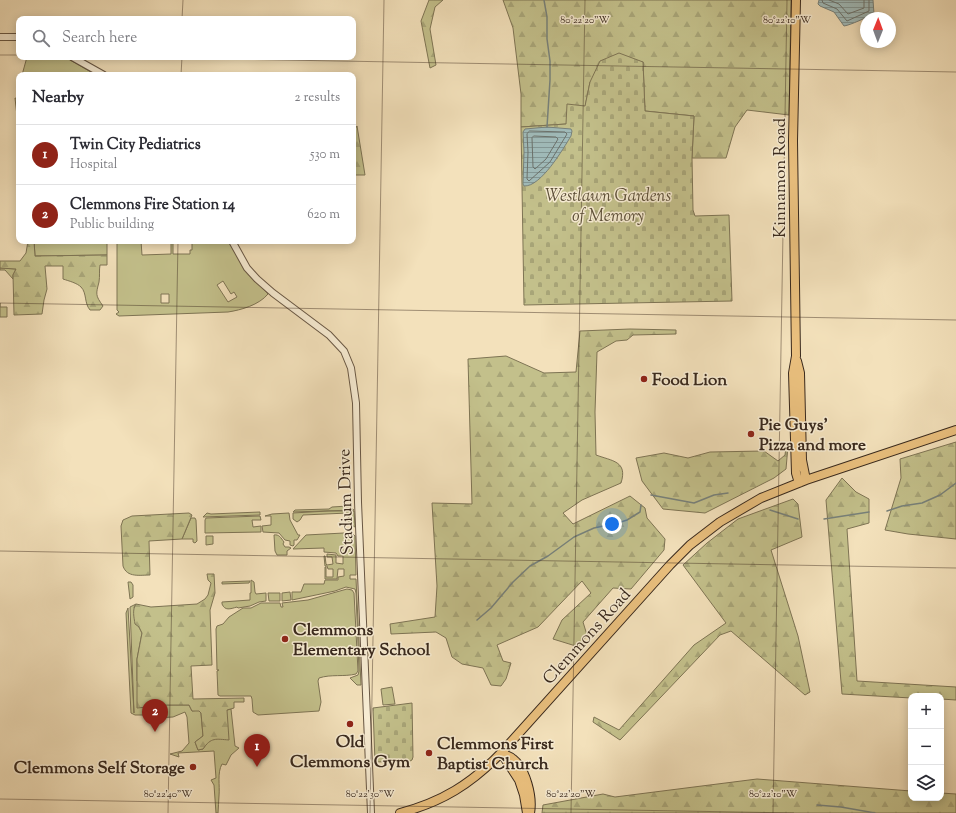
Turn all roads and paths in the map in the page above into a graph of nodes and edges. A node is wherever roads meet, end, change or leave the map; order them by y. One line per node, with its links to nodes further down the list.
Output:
1 (796, 0): 8 (main road, Kinnamon Road)
2 (0, 37): 3 (street)
3 (16, 37)
4 (77, 60): 5 (street)
5 (99, 72)
6 (234, 244): 10 (street, Stadium Drive)
7 (956, 430): 8 (main road, Clemmons Road)
8 (802, 481): 9 (main road, Clemmons Road)
9 (501, 753): 11 (main road, Clemmons Road); 12 (main road); 13 (main road)
10 (370, 813)
11 (400, 813)
12 (526, 813)
13 (530, 813)

